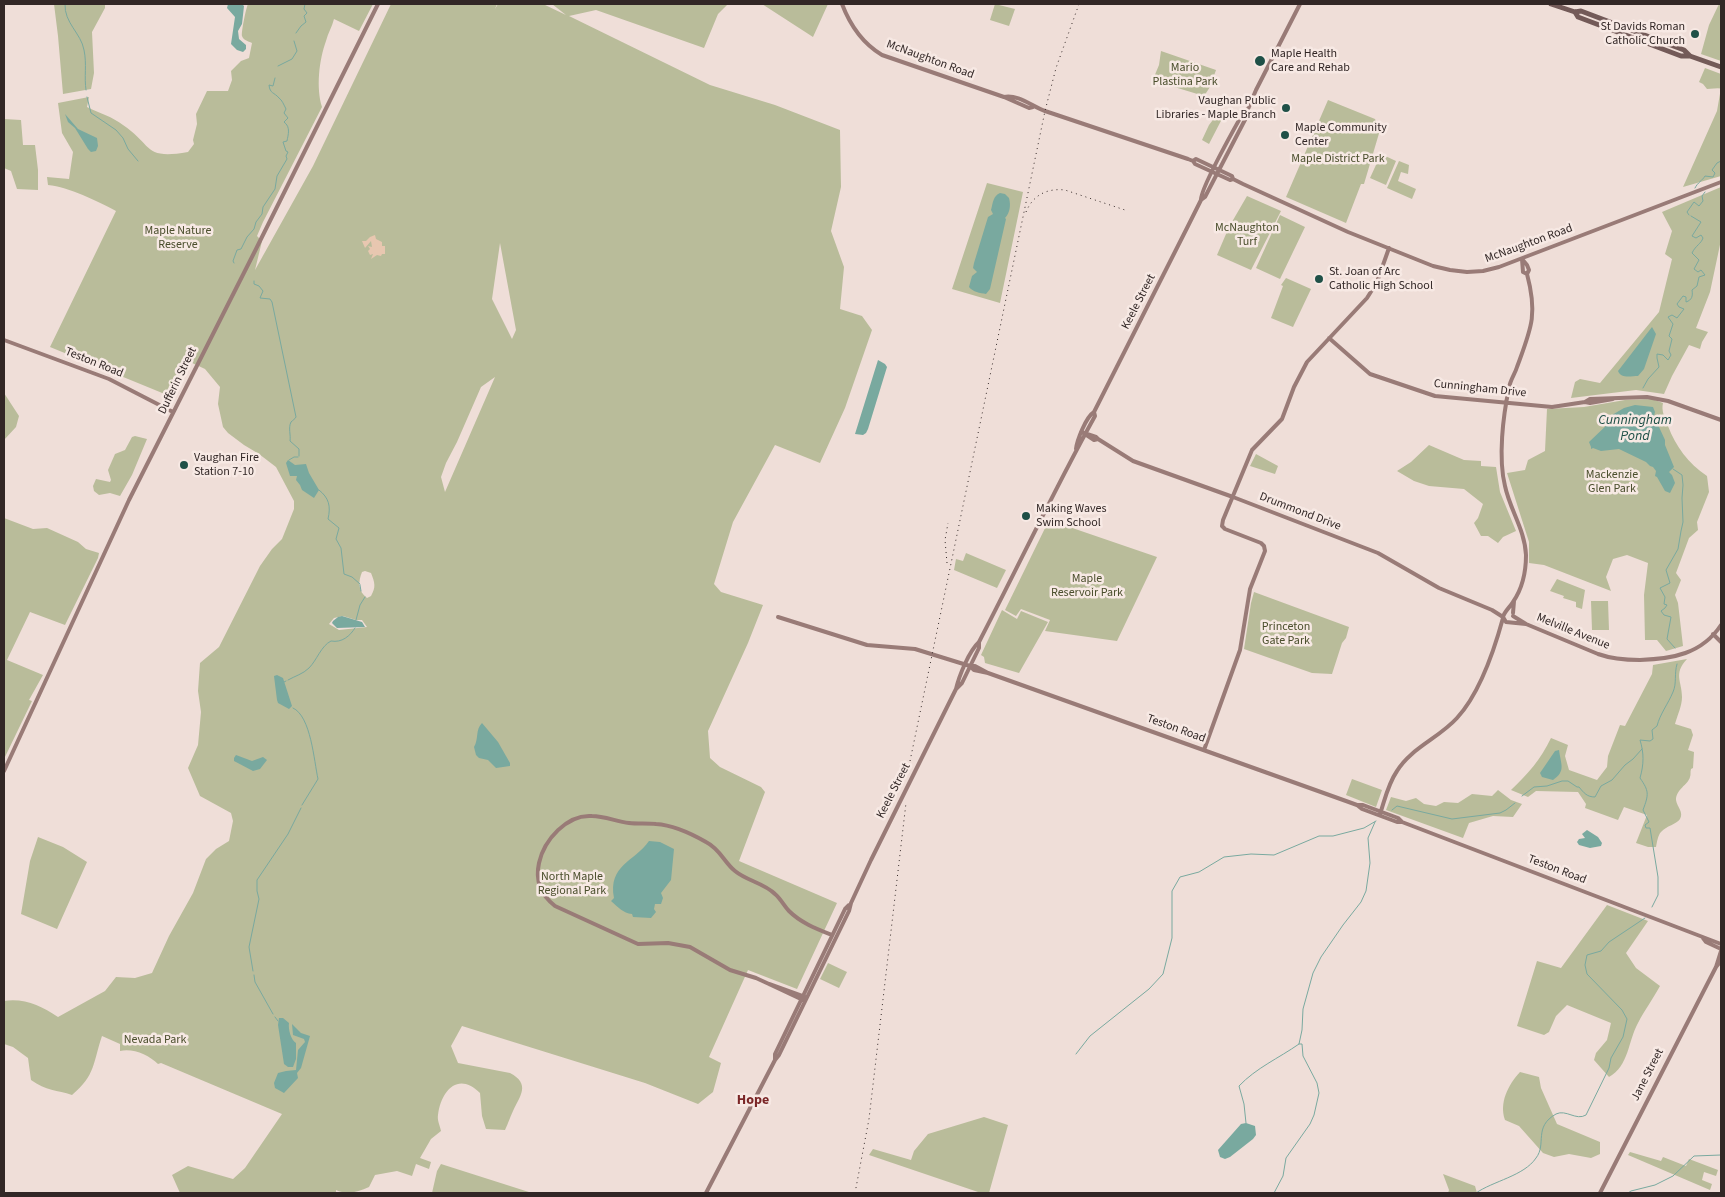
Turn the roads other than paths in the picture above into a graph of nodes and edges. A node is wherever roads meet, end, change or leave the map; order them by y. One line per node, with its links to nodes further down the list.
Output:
1 (378, 4): 13 (street, Dufferin Street)
2 (842, 4): 6 (street, McNaughton Road)
3 (1300, 4): 6 (street, Keele Street)
4 (1551, 4): 5 (main road)
5 (1721, 67)
6 (1216, 171): 8 (street, McNaughton Road); 15 (street, Keele Street)
7 (1721, 182): 9 (street, McNaughton Road)
8 (1389, 248): 9 (street, McNaughton Road); 10 (street)
9 (1522, 259): 12 (street)
10 (1328, 338): 12 (street, Cunningham Drive); 16 (street)
11 (4, 340): 13 (street, Teston Road)
12 (1507, 402): 14 (street, Cunningham Drive); 17 (street)
13 (173, 412): 31 (street, Dufferin Street)
14 (1721, 420)
15 (1083, 433): 16 (street, Drummond Drive); 29 (street, Keele Street)
16 (1233, 497): 18 (street, Drummond Drive); 30 (street)
17 (1514, 600): 19 (street); 20 (street)
18 (1492, 610): 19 (street, Drummond Drive); 22 (street, Drummond Drive)
19 (1507, 611): 20 (street); 22 (street)
20 (1513, 615): 23 (street); 24 (street, Melville Avenue)
21 (778, 617): 29 (street, Teston Road)
22 (1503, 618): 23 (street); 26 (street)
23 (1510, 621): 24 (street, Melville Avenue); 26 (street)
24 (1526, 624): 27 (street, Melville Avenue)
25 (1721, 625): 27 (street, Melville Avenue)
26 (1500, 631): 32 (street)
27 (1713, 634): 28 (street)
28 (1721, 642)
29 (968, 665): 30 (street, Teston Road); 33 (street, Keele Street)
30 (1204, 750): 32 (street, Teston Road)
31 (4, 771)
32 (1380, 814): 35 (street, Teston Road)
33 (851, 903): 34 (street, Keele Street); 40 (street, Keele Street)
34 (832, 935): 40 (street, Keele Street); 40 (street)
35 (1703, 938): 36 (street, Teston Road); 37 (street, Teston Road)
36 (1721, 944)
37 (1721, 950): 39 (street, Jane Street)
38 (1721, 962): 39 (street, Jane Street)
39 (1716, 967): 42 (street, Jane Street)
40 (804, 999): 41 (street, Keele Street)
41 (706, 1193)
42 (1600, 1193)

